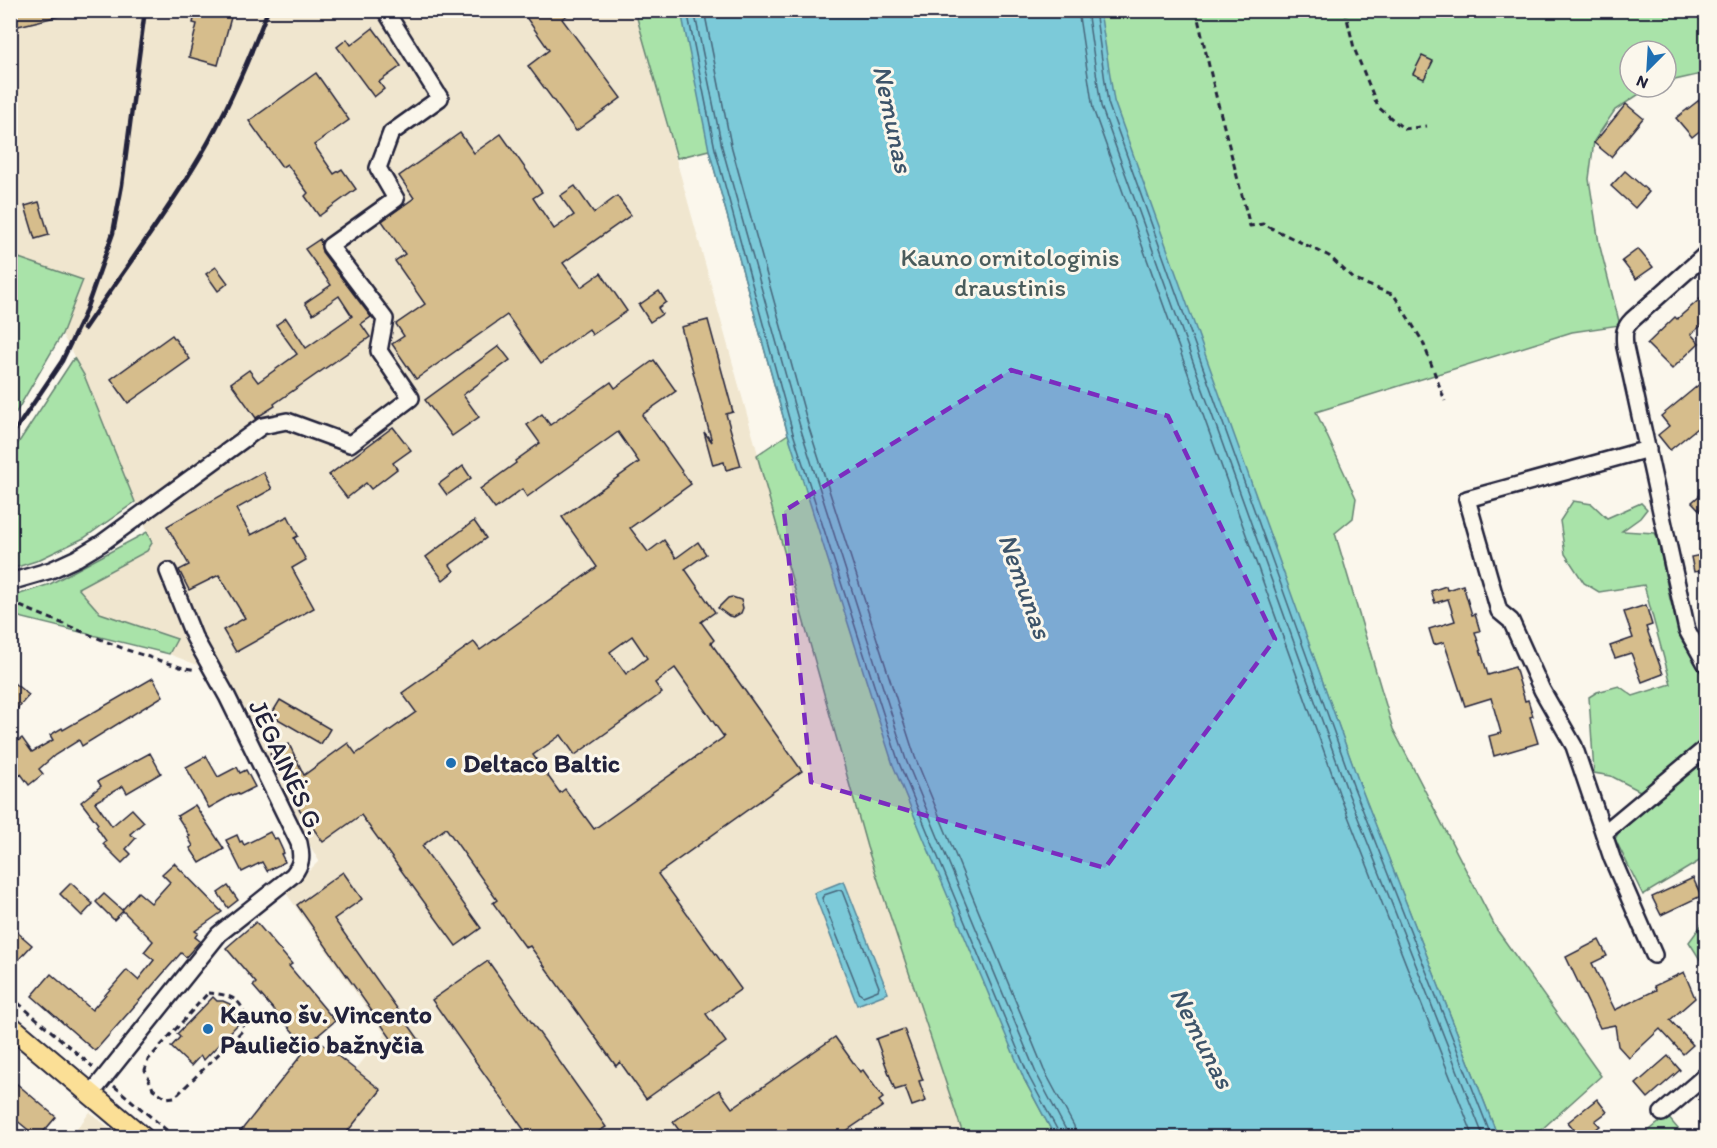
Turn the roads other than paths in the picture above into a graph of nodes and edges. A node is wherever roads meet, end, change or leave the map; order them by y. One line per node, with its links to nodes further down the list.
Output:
1 (385, 10): 5 (street)
2 (1707, 254): 3 (street)
3 (1648, 449): 6 (street); 8 (street)
4 (168, 571): 12 (street, JĖGAINĖS G.)
5 (10, 582)
6 (1707, 664)
7 (1707, 748): 8 (street)
8 (1604, 833): 9 (street)
9 (1654, 955)
10 (10, 1026): 12 (main road)
11 (1707, 1075): 13 (street)
12 (91, 1094): 14 (main road)
13 (1662, 1113)
14 (142, 1137)

